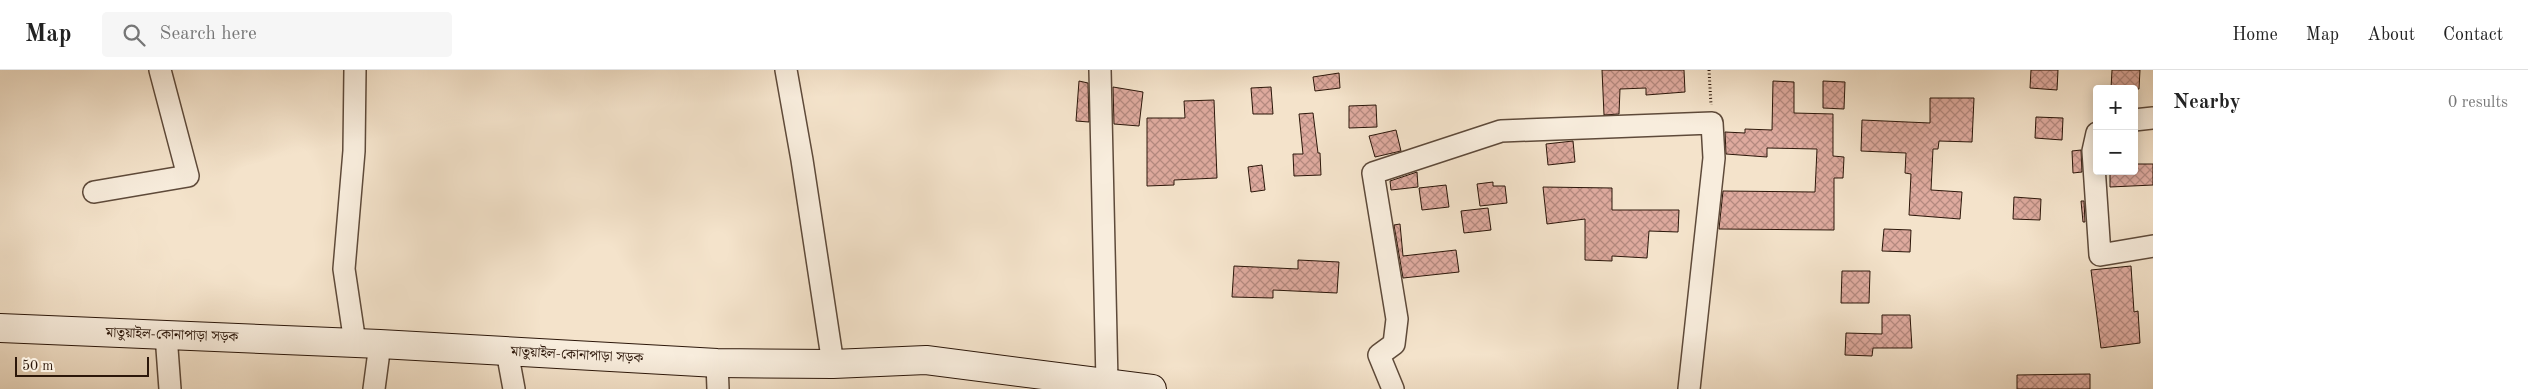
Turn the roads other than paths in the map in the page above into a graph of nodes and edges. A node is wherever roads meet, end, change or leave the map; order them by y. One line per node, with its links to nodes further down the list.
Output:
1 (160, 70): 8 (street)
2 (354, 70): 12 (street)
3 (786, 70): 14 (street)
4 (1100, 70): 16 (street)
5 (2153, 118): 6 (street)
6 (2138, 120)
7 (2095, 175): 9 (street)
8 (94, 192)
9 (2153, 246)
10 (0, 328): 11 (main road, মাতুয়াইল-কোনাপাড়া সড়ক)
11 (166, 335): 12 (main road, মাতুয়াইল-কোনাপাড়া সড়ক); 17 (street)
12 (368, 343): 13 (main road, মাতুয়াইল-কোনাপাড়া সড়ক); 18 (street)
13 (507, 351): 15 (main road, মাতুয়াইল-কোনাপাড়া সড়ক); 19 (street)
14 (833, 364): 15 (main road, মাতুয়াইল-কোনাপাড়া সড়ক); 16 (main road, মাতুয়াইল-কোনাপাড়া সড়ক)
15 (718, 376)
16 (1107, 382): 20 (main road, মাতুয়াইল-কোনাপাড়া সড়ক)
17 (170, 389)
18 (374, 389)
19 (514, 389)
20 (1152, 389)
21 (1393, 389): 22 (street)
22 (1689, 389)

